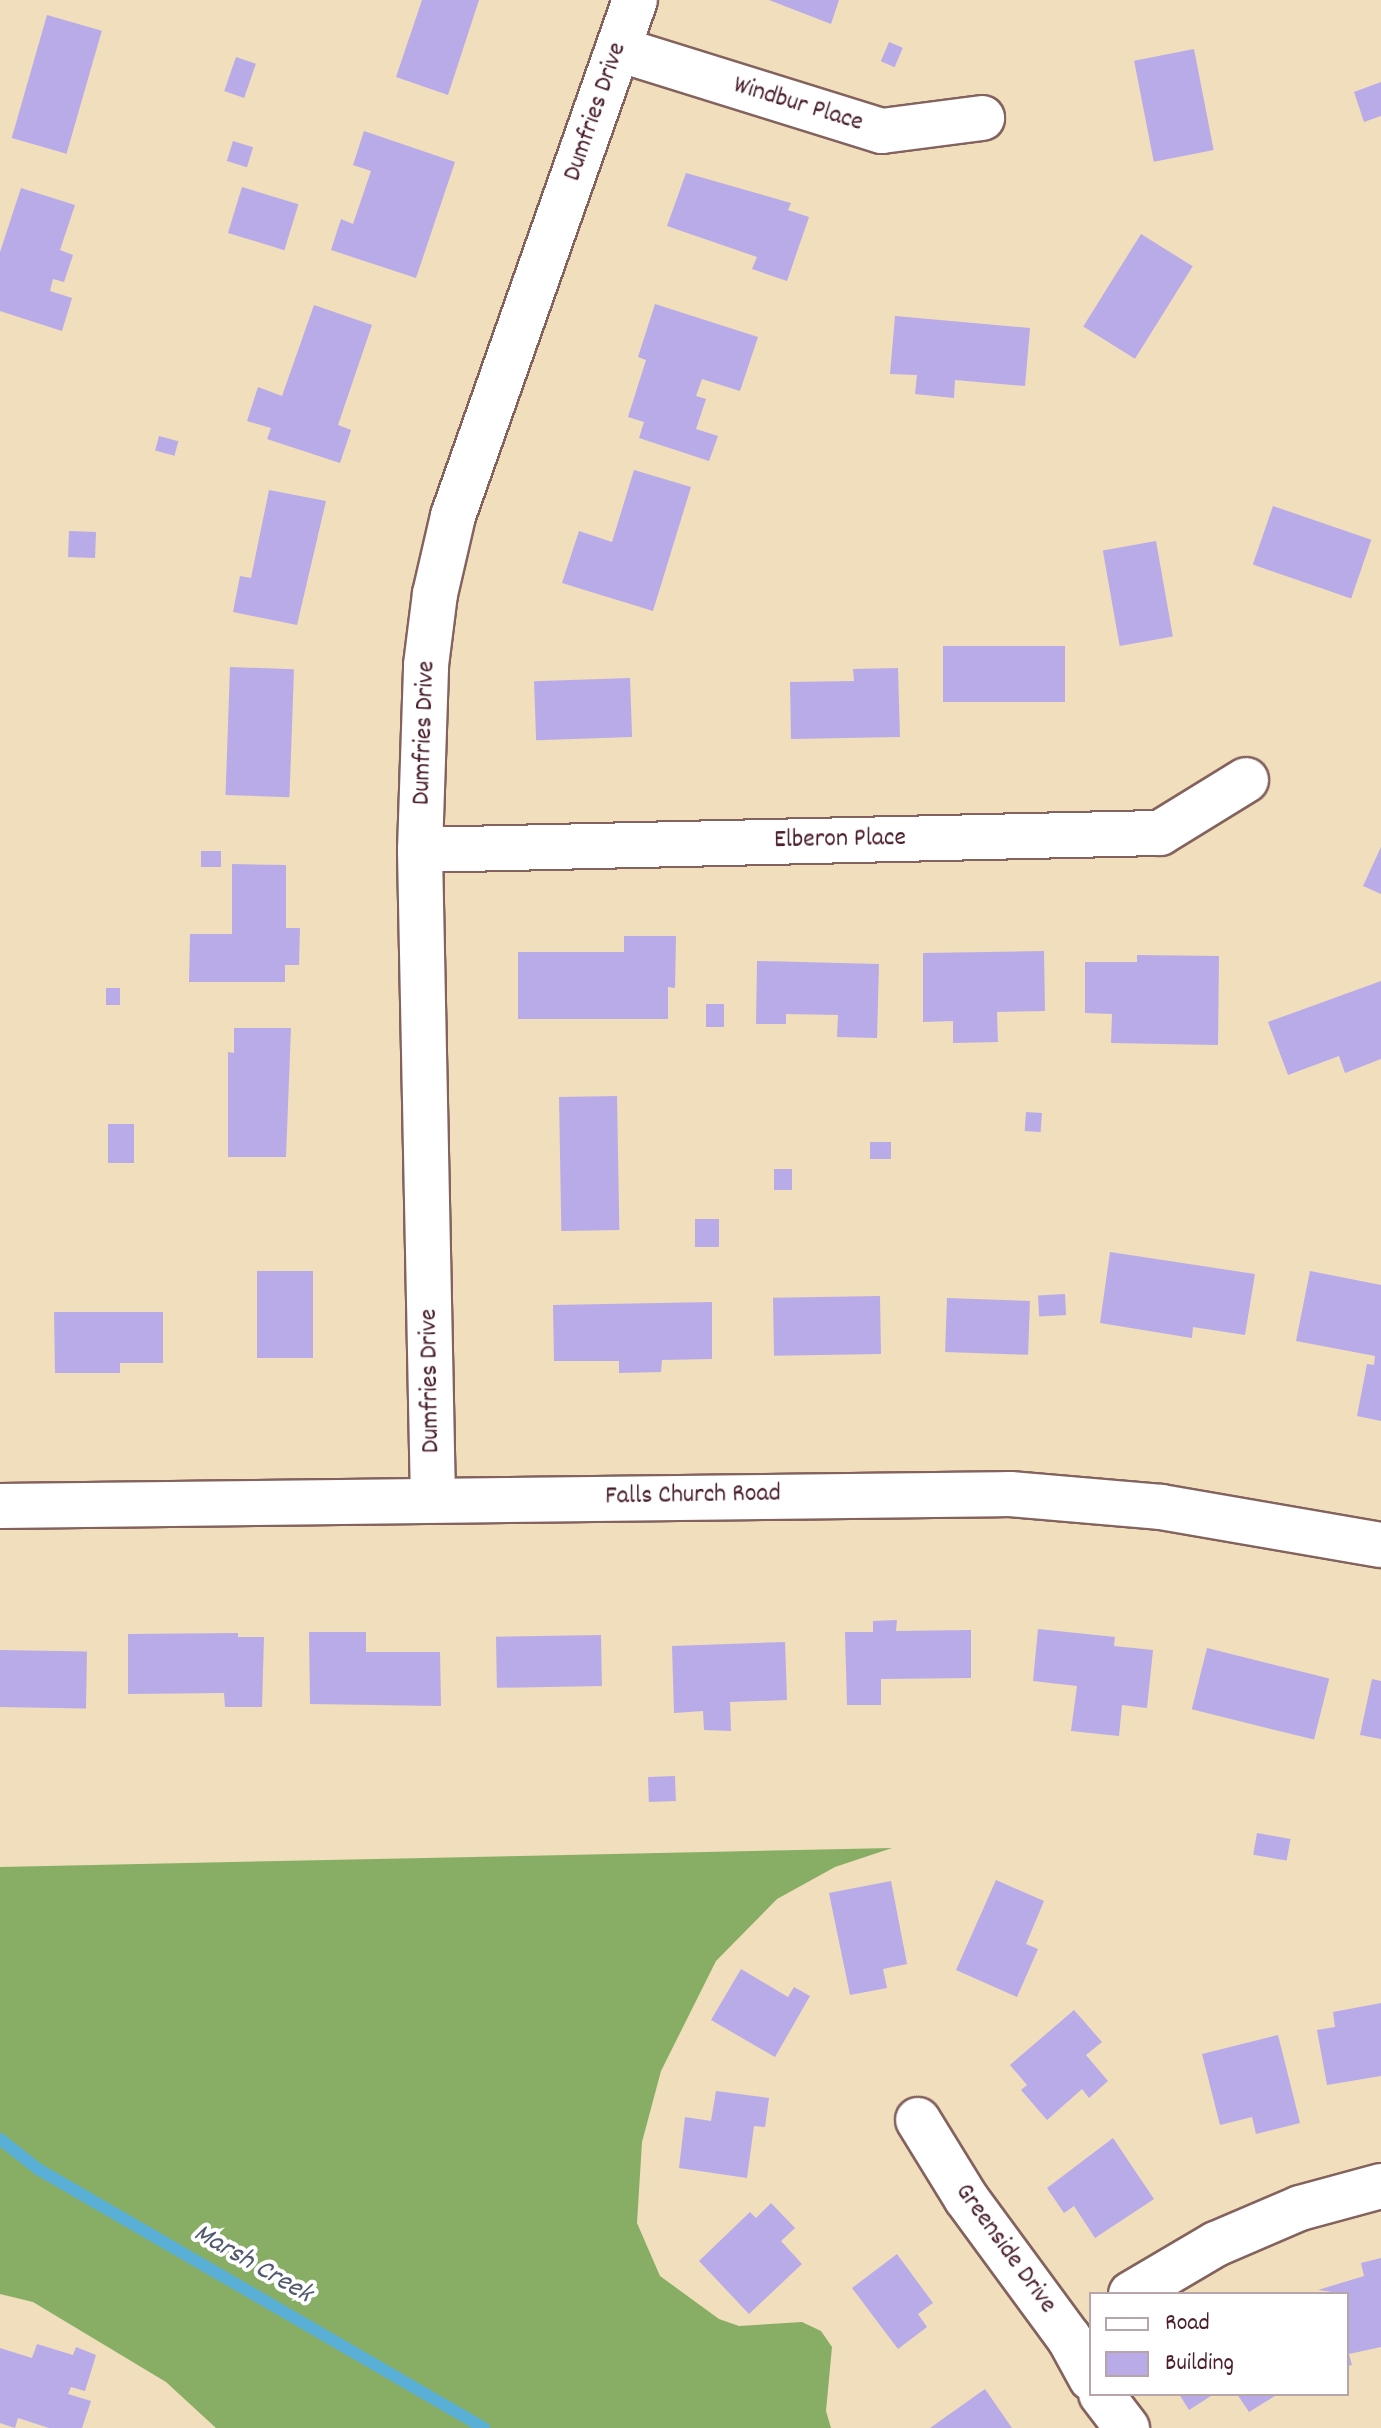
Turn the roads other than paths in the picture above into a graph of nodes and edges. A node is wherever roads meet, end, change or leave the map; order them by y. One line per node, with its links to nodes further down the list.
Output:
1 (635, 0): 2 (street, Dumfries Drive)
2 (618, 49): 3 (street, Windbur Place); 5 (street, Dumfries Drive)
3 (982, 118)
4 (1246, 780): 5 (street, Elberon Place)
5 (420, 850): 6 (street, Dumfries Drive)
6 (433, 1500): 7 (street, Falls Church Road); 8 (street, Falls Church Road)
7 (0, 1506)
8 (1381, 1545)
9 (918, 2120): 12 (street, Greenside Drive)
10 (1381, 2186): 11 (street)
11 (1134, 2292)
12 (1080, 2330): 13 (street, Greenside Drive)
13 (1089, 2369)
14 (1103, 2396): 15 (street)
15 (1127, 2428)

